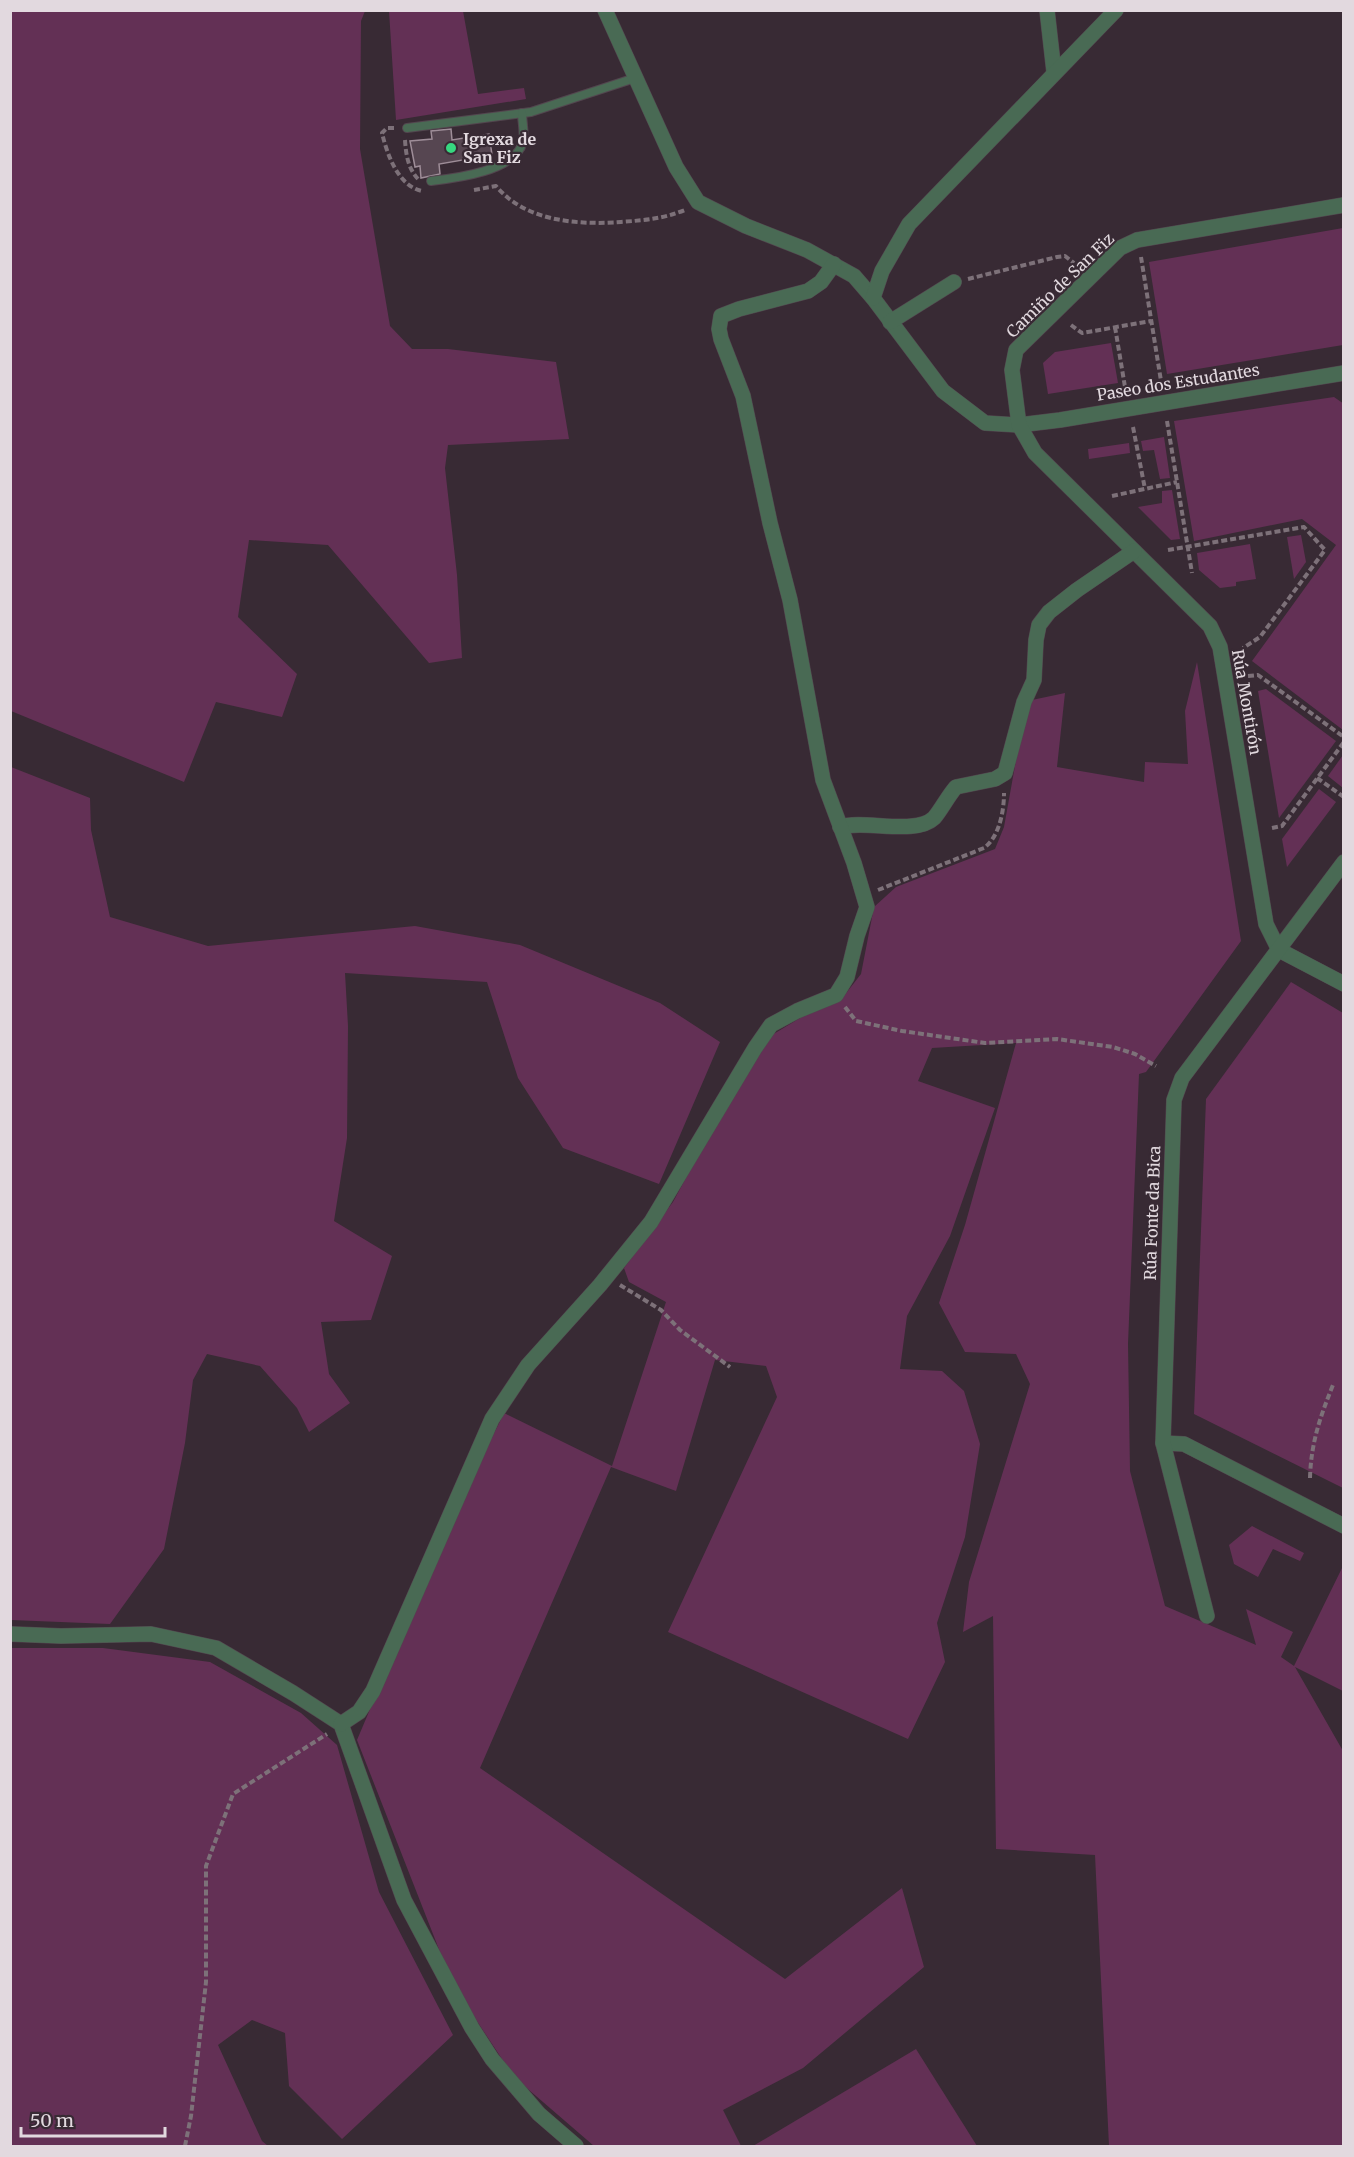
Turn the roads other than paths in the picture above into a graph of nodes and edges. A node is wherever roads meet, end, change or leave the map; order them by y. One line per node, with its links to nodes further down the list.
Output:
1 (605, 10): 5 (street)
2 (1047, 10): 4 (street)
3 (1116, 10): 4 (street)
4 (1054, 72): 12 (street)
5 (635, 78): 6 (lane); 10 (street, Paseo dos Estudantes)
6 (522, 113): 7 (lane); 8 (lane)
7 (407, 128)
8 (431, 181)
9 (1344, 205): 15 (street, Camiño de San Fiz)
10 (834, 264): 12 (street, Paseo dos Estudantes); 17 (street)
11 (954, 282): 13 (street)
12 (873, 298): 13 (street, Paseo dos Estudantes)
13 (890, 322): 15 (street, Paseo dos Estudantes)
14 (1344, 373): 15 (street, Paseo dos Estudantes)
15 (1019, 425): 16 (street, Rúa Montirón)
16 (1134, 551): 17 (street); 19 (street, Rúa Montirón)
17 (840, 826): 25 (street)
18 (1344, 861): 19 (street, Rúa Fonte da Bica)
19 (1279, 950): 20 (street); 21 (street, Rúa Fonte da Bica)
20 (1344, 984)
21 (1163, 1443): 22 (street); 23 (street, Rúa Fonte da Bica)
22 (1344, 1526)
23 (1207, 1616)
24 (10, 1634): 25 (street)
25 (341, 1724): 26 (street)
26 (576, 2146)

